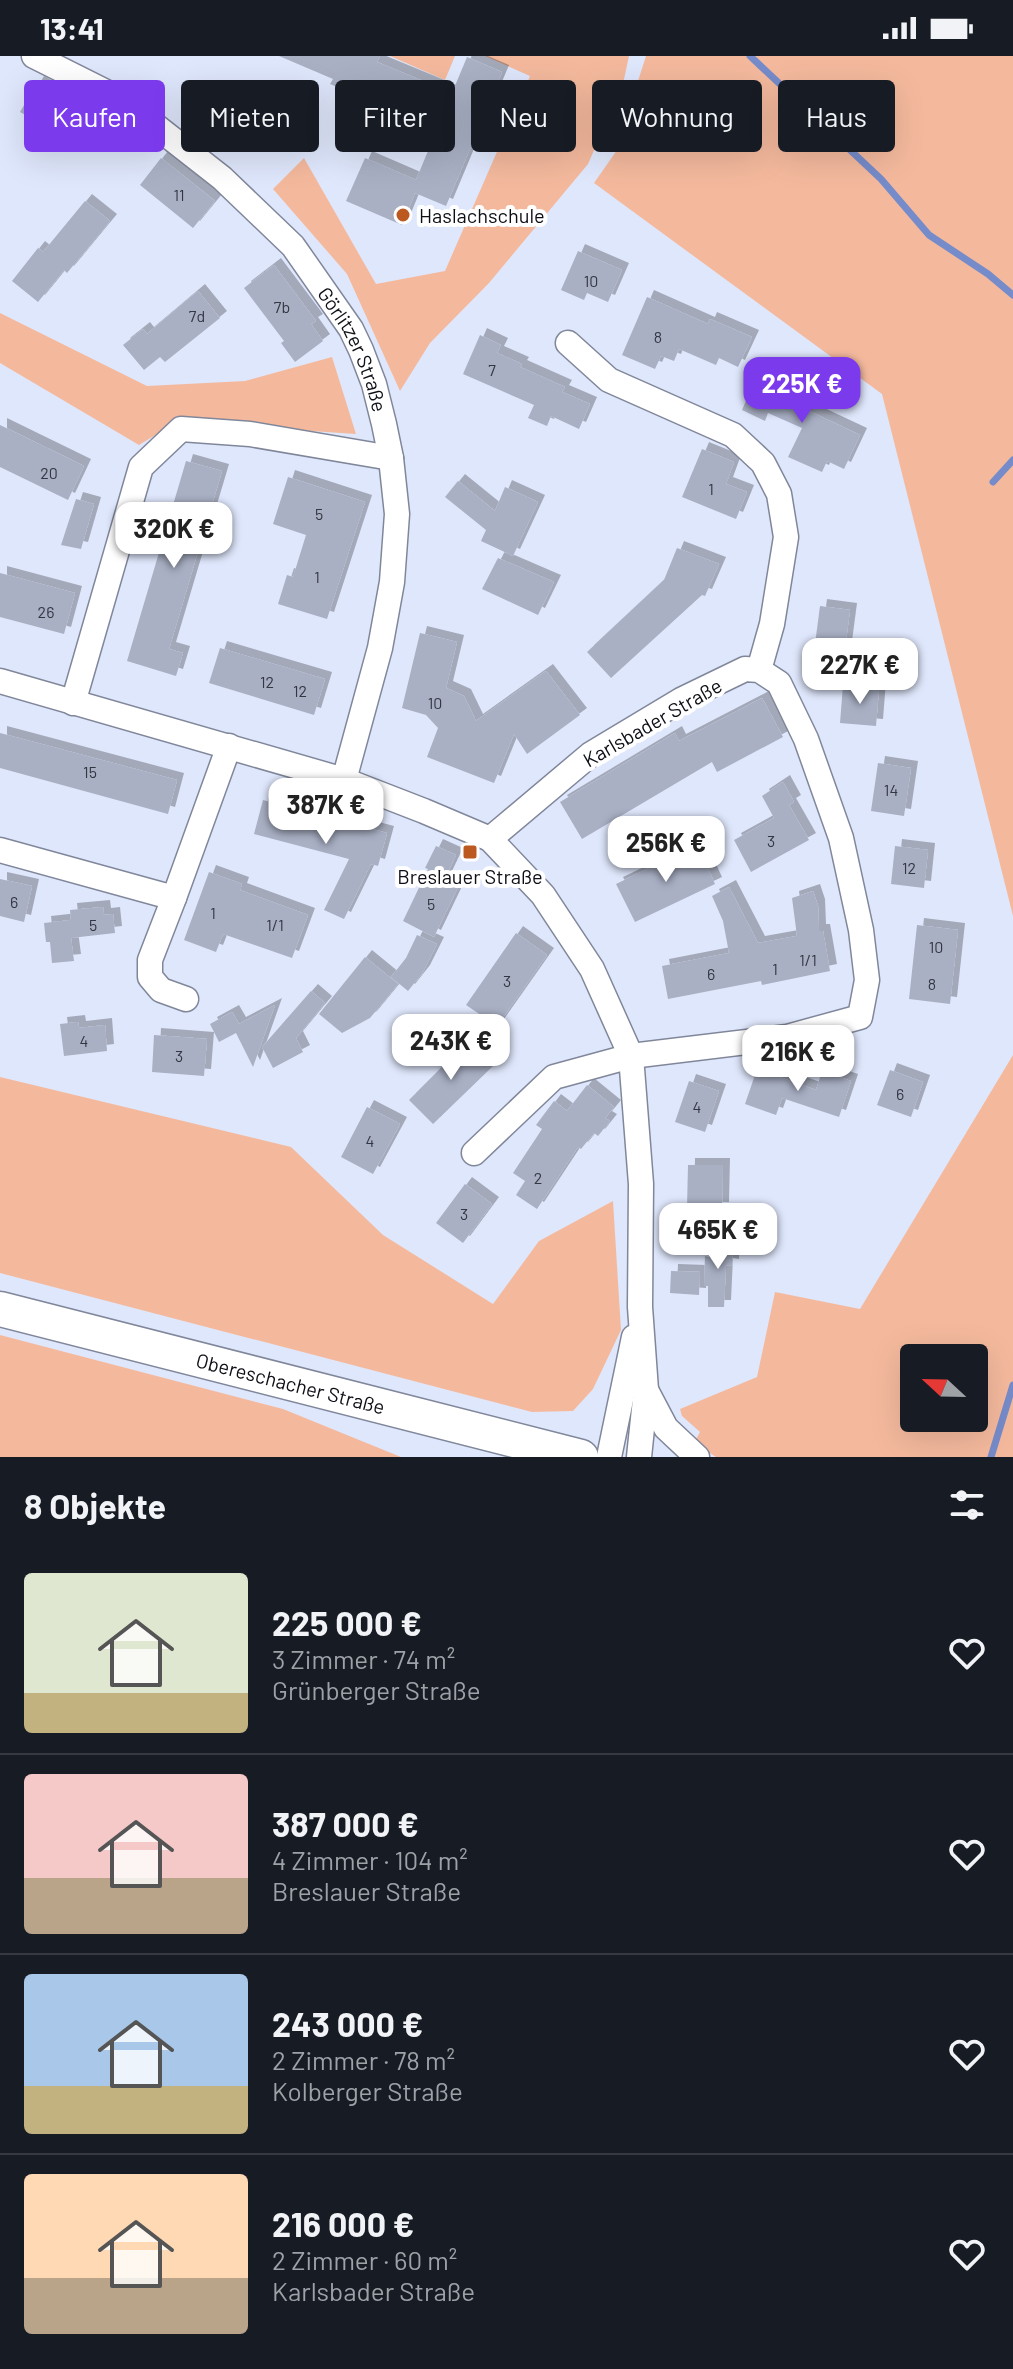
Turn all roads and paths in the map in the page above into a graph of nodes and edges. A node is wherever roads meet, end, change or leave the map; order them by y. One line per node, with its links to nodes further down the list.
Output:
1 (34, 56): 3 (street, Görlitzer Straße)
2 (568, 343): 4 (street)
3 (391, 458): 6 (street); 8 (street, Görlitzer Straße)
4 (759, 670): 9 (street, Karlsbader Straße); 13 (street)
5 (0, 681): 6 (street)
6 (73, 703): 7 (street)
7 (229, 746): 8 (street); 11 (street)
8 (344, 780): 9 (street)
9 (490, 839): 13 (street)
10 (0, 850): 11 (street)
11 (174, 898): 12 (street)
12 (186, 999)
13 (631, 1056): 14 (street); 15 (street)
14 (474, 1153)
15 (640, 1307): 17 (street); 19 (street)
16 (0, 1309): 18 (main road, Obereschacher Straße)
17 (646, 1390): 20 (street); 21 (street)
18 (581, 1457)
19 (609, 1457)
20 (639, 1457)
21 (697, 1457)

